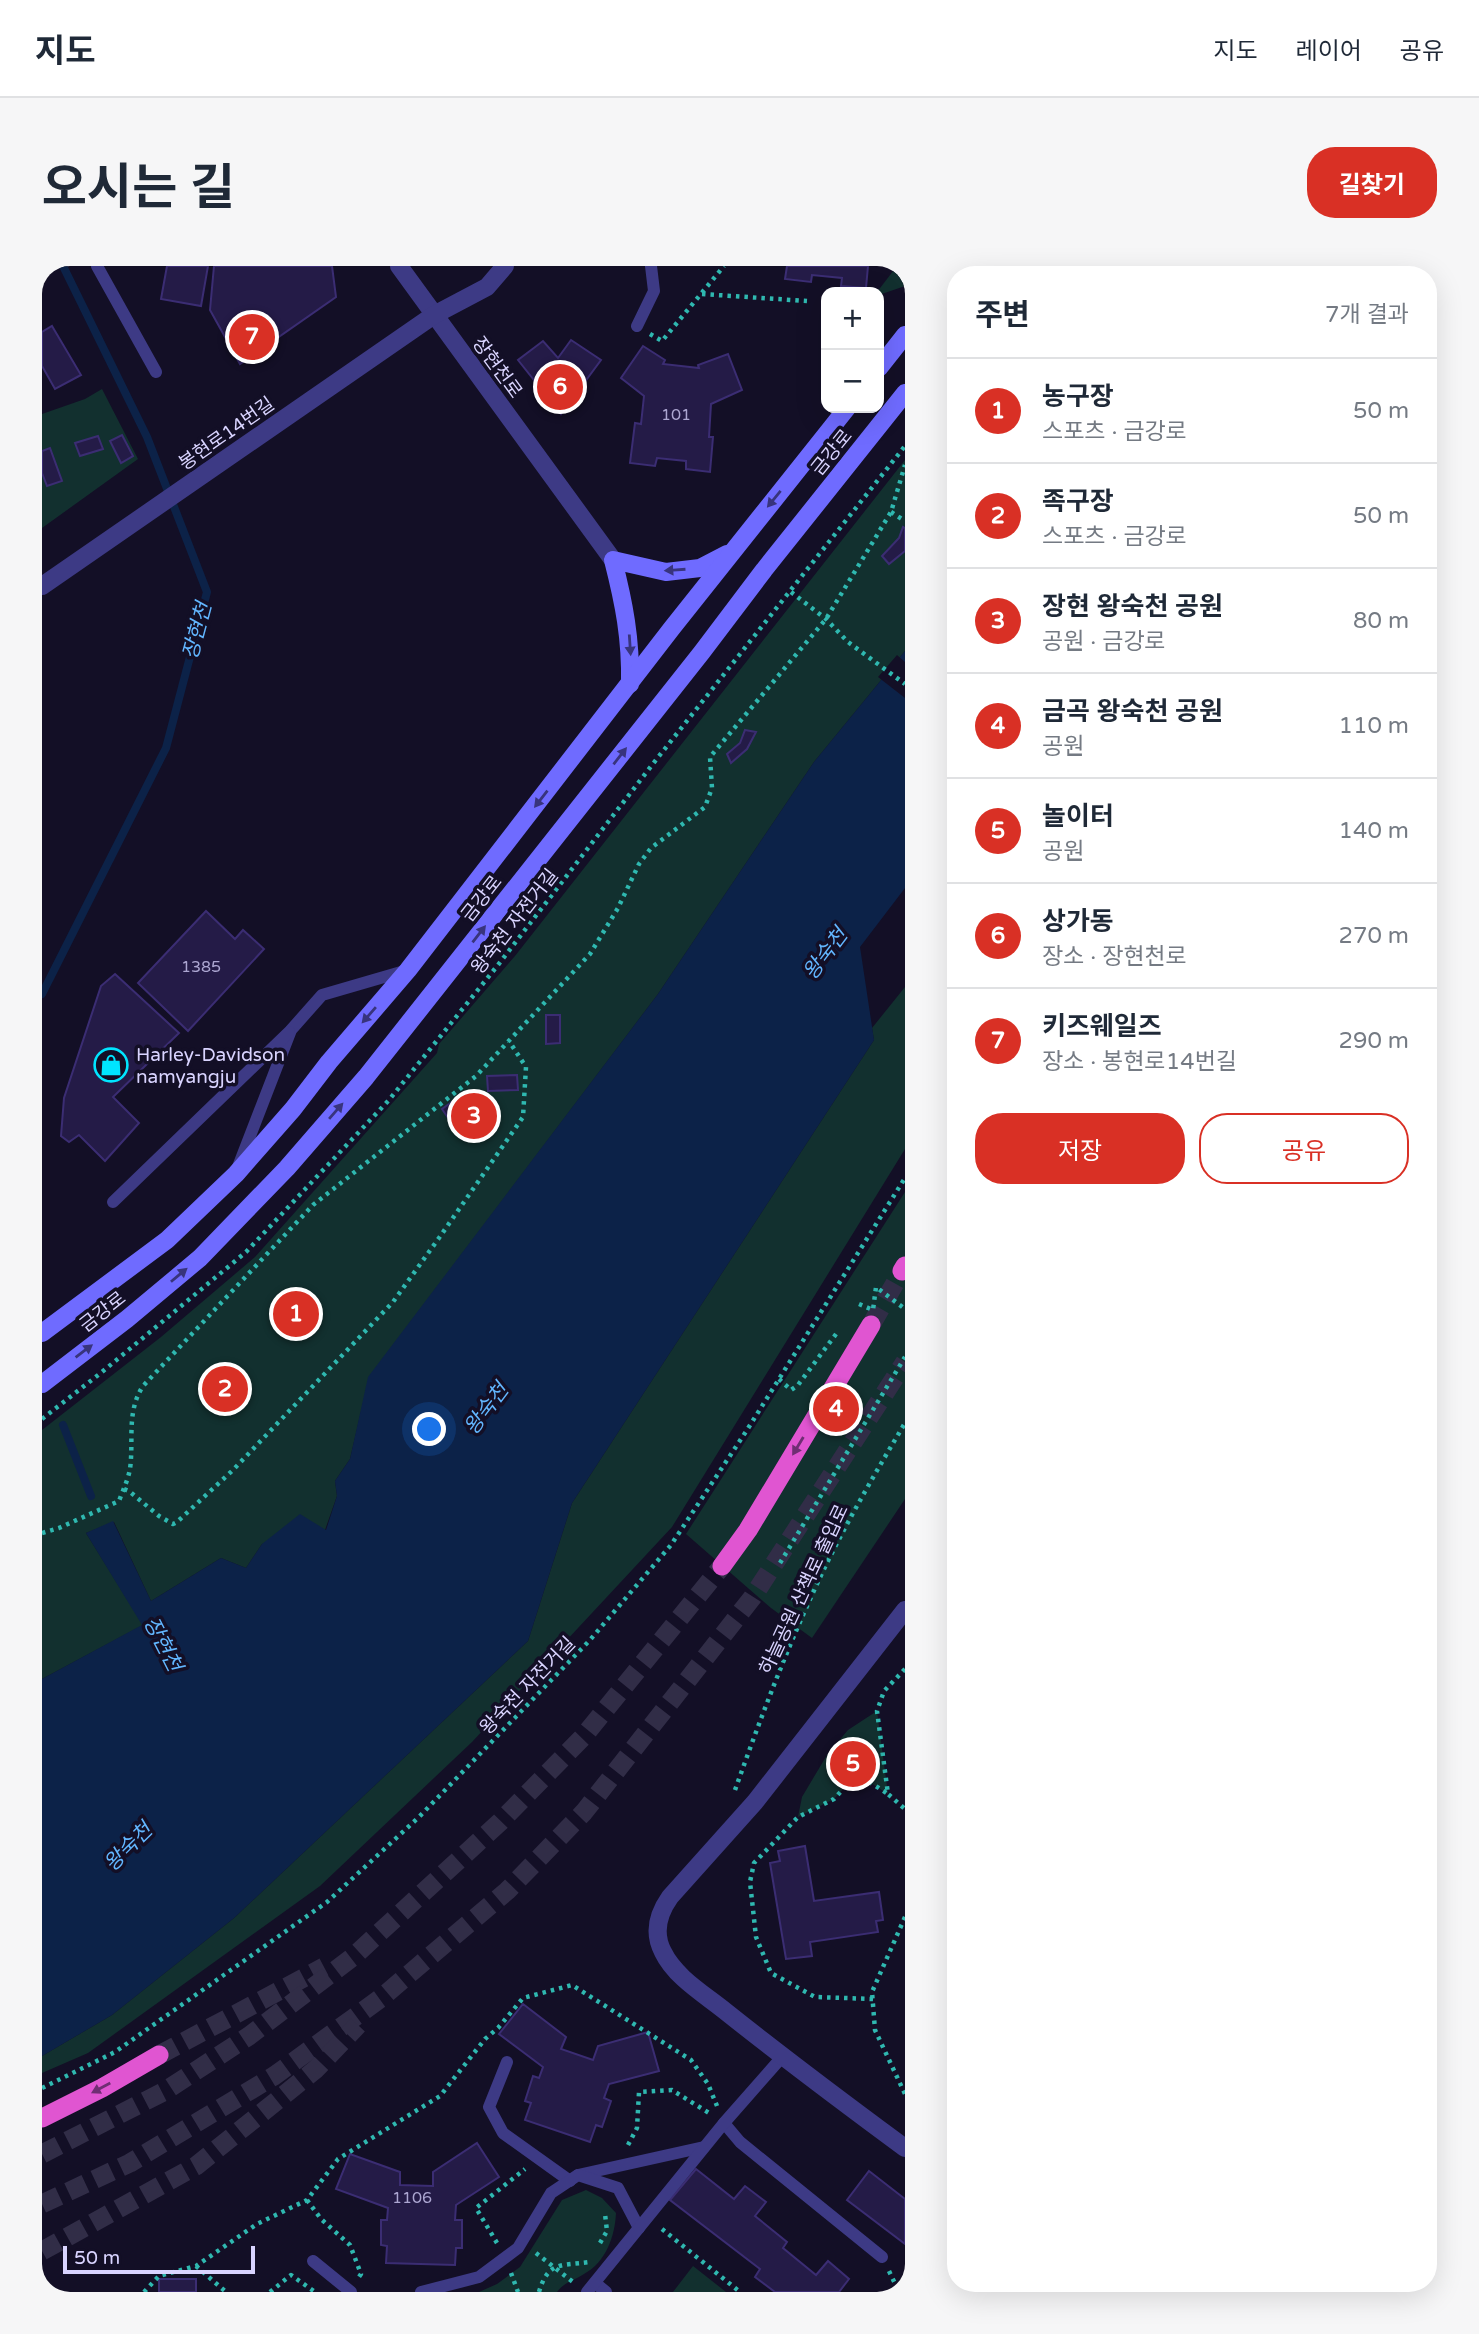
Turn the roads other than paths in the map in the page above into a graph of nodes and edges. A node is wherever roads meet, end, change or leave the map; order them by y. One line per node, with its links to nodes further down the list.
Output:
1 (97, 266): 9 (lane)
2 (399, 266): 5 (street, 장현천로)
3 (505, 266): 5 (street, 봉현로14번길)
4 (651, 266): 6 (lane)
5 (434, 315): 13 (street, 장현천로); 14 (street, 봉현로14번길)
6 (637, 326)
7 (905, 335): 8 (main road)
8 (884, 362)
9 (156, 372)
10 (905, 394): 22 (main road, 금강로, one-way to 10)
11 (843, 413): 12 (main road, 금강로, one-way to 12)
12 (734, 550): 13 (main road, one-way to 13); 15 (main road, 금강로)
13 (613, 560): 15 (main road, one-way to 15)
14 (42, 586)
15 (630, 684): 16 (main road, 금강로, one-way to 16)
16 (408, 970): 17 (lane); 18 (main road, 금강로, one-way to 18)
17 (291, 1030): 18 (lane); 19 (lane)
18 (236, 1174): 21 (main road, 금강로)
19 (113, 1202)
20 (871, 1325): 23 (highway, one-way to 23)
21 (42, 1333)
22 (42, 1384)
23 (722, 1566)
24 (905, 1610): 26 (street)
25 (159, 2055): 28 (highway, one-way to 28)
26 (782, 2057): 29 (lane); 31 (street)
27 (507, 2062): 32 (lane)
28 (42, 2118)
29 (724, 2123): 30 (lane); 34 (lane)
30 (704, 2147): 32 (lane); 33 (lane)
31 (905, 2148)
32 (574, 2178): 33 (lane); 38 (lane)
33 (643, 2223): 37 (lane)
34 (882, 2257)
35 (313, 2261): 36 (lane)
36 (354, 2287)
37 (591, 2288): 39 (lane)
38 (421, 2292)
39 (606, 2292)

